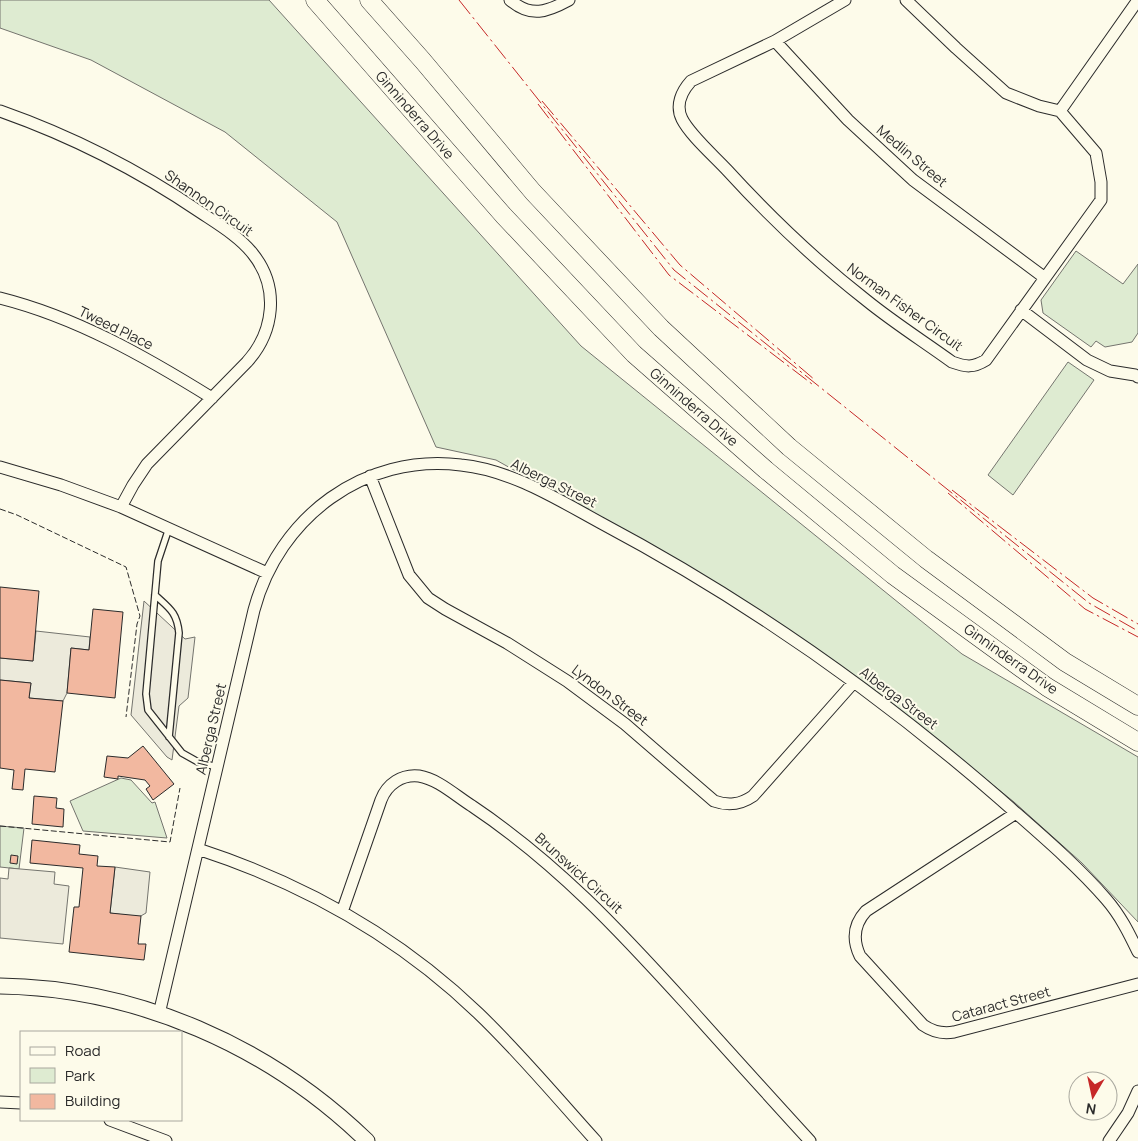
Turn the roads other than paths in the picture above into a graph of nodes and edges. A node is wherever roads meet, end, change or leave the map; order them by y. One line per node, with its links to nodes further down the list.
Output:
1 (315, 0): 25 (main road, Ginninderra Drive)
2 (369, 0): 23 (main road, Ginninderra Drive)
3 (510, 0): 4 (street)
4 (569, 0)
5 (845, 0): 8 (street, Norman Fisher Circuit)
6 (906, 0): 10 (street)
7 (1138, 0): 10 (street)
8 (775, 41): 11 (street, Medlin Street); 13 (street, Norman Fisher Circuit)
9 (0, 111): 15 (street, Shannon Circuit)
10 (1060, 111): 11 (street, Norman Fisher Circuit)
11 (1045, 278): 13 (street, Norman Fisher Circuit)
12 (0, 298): 15 (street, Tweed Place)
13 (1021, 310): 14 (street)
14 (1138, 377)
15 (212, 398): 18 (street, Shannon Circuit)
16 (0, 467): 18 (street)
17 (370, 476): 20 (street, Alberga Street); 22 (street, Alberga Street); 22 (street, Lyndon Street)
18 (121, 507): 19 (street)
19 (169, 528): 20 (street); 21 (lane)
20 (267, 573): 26 (street, Alberga Street)
21 (155, 595): 24 (lane); 24 (lane)
22 (854, 682): 27 (street, Alberga Street)
23 (1138, 706)
24 (169, 736): 26 (lane)
25 (1138, 742)
26 (217, 768): 28 (street, Alberga Street)
27 (1016, 813): 30 (street, Alberga Street); 31 (street, Cataract Street)
28 (198, 849): 29 (street); 33 (street, Alberga Street)
29 (342, 912): 40 (street); 41 (street, Brunswick Circuit)
30 (1138, 952)
31 (1138, 984)
32 (0, 986): 33 (street)
33 (159, 1014): 39 (street)
34 (1138, 1091): 42 (street)
35 (0, 1102): 36 (street)
36 (20, 1103)
37 (113, 1121): 38 (street)
38 (166, 1141)
39 (367, 1141)
40 (596, 1141)
41 (810, 1141)
42 (1109, 1141)

